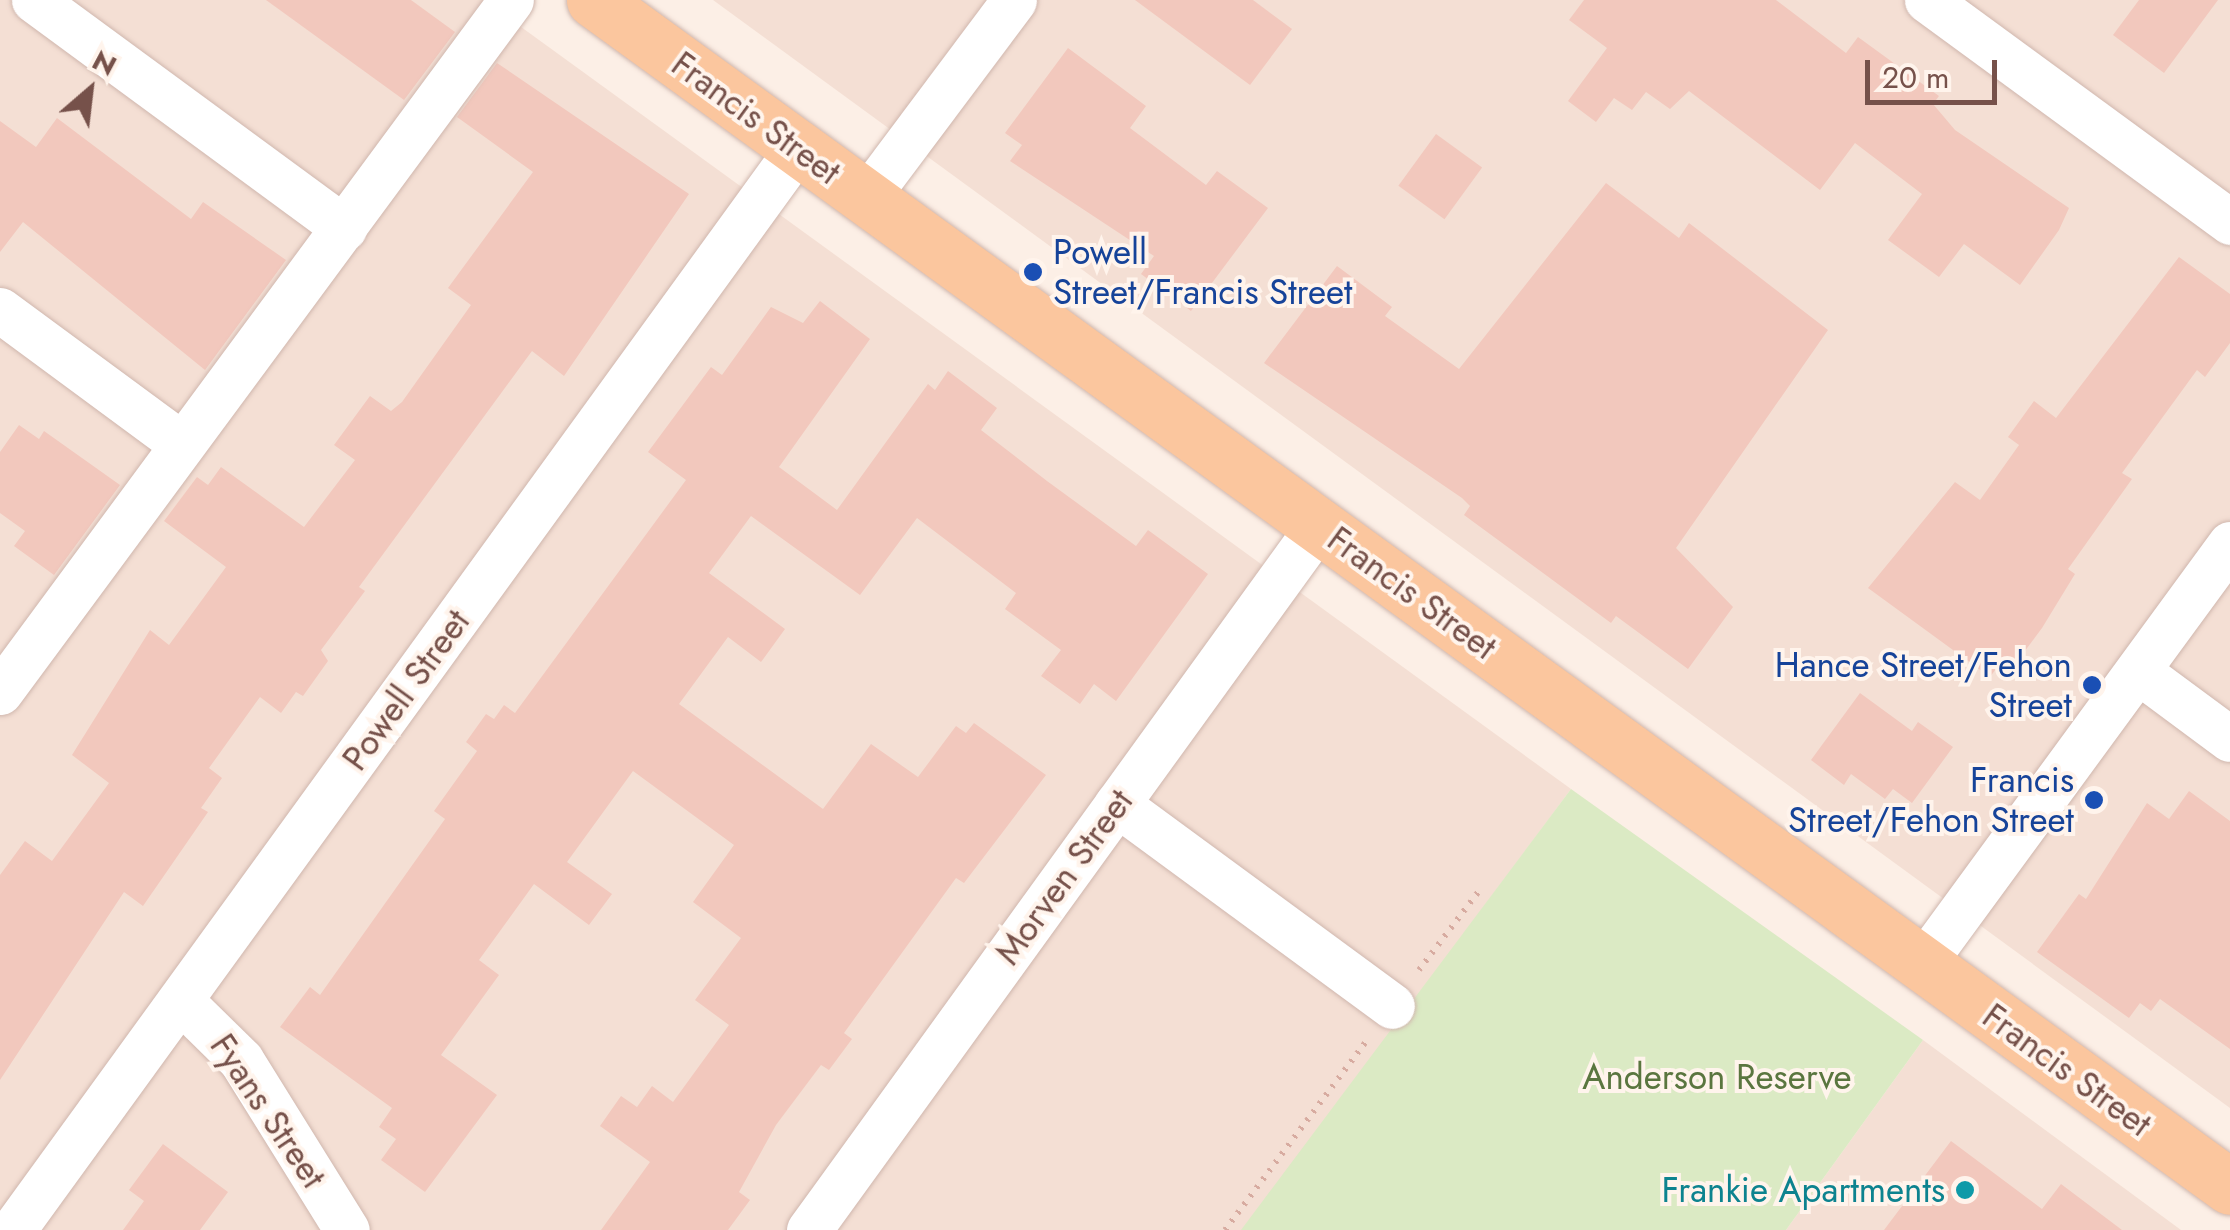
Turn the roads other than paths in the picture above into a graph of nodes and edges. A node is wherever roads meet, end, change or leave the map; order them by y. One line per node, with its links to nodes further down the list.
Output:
1 (34, 0): 9 (street)
2 (511, 0): 9 (street)
3 (594, 0): 6 (main road, Francis Street)
4 (1014, 0): 7 (street)
5 (1927, 0): 8 (street)
6 (798, 148): 7 (main road, Francis Street); 19 (street, Powell Street)
7 (866, 198): 12 (main road, Francis Street)
8 (2230, 222)
9 (344, 228): 11 (street)
10 (0, 310): 11 (street)
11 (182, 444): 14 (street)
12 (1319, 525): 17 (street, Morven Street); 18 (main road, Francis Street)
13 (2230, 544): 15 (street)
14 (9, 662)
15 (2138, 671): 16 (street); 18 (street)
16 (2230, 739)
17 (1117, 804): 20 (street); 24 (street, Morven Street)
18 (1921, 966): 21 (main road, Francis Street)
19 (180, 1001): 22 (street, Powell Street); 23 (street, Fyans Street)
20 (1392, 1006)
21 (2230, 1187)
22 (13, 1230)
23 (347, 1230)
24 (809, 1230)

